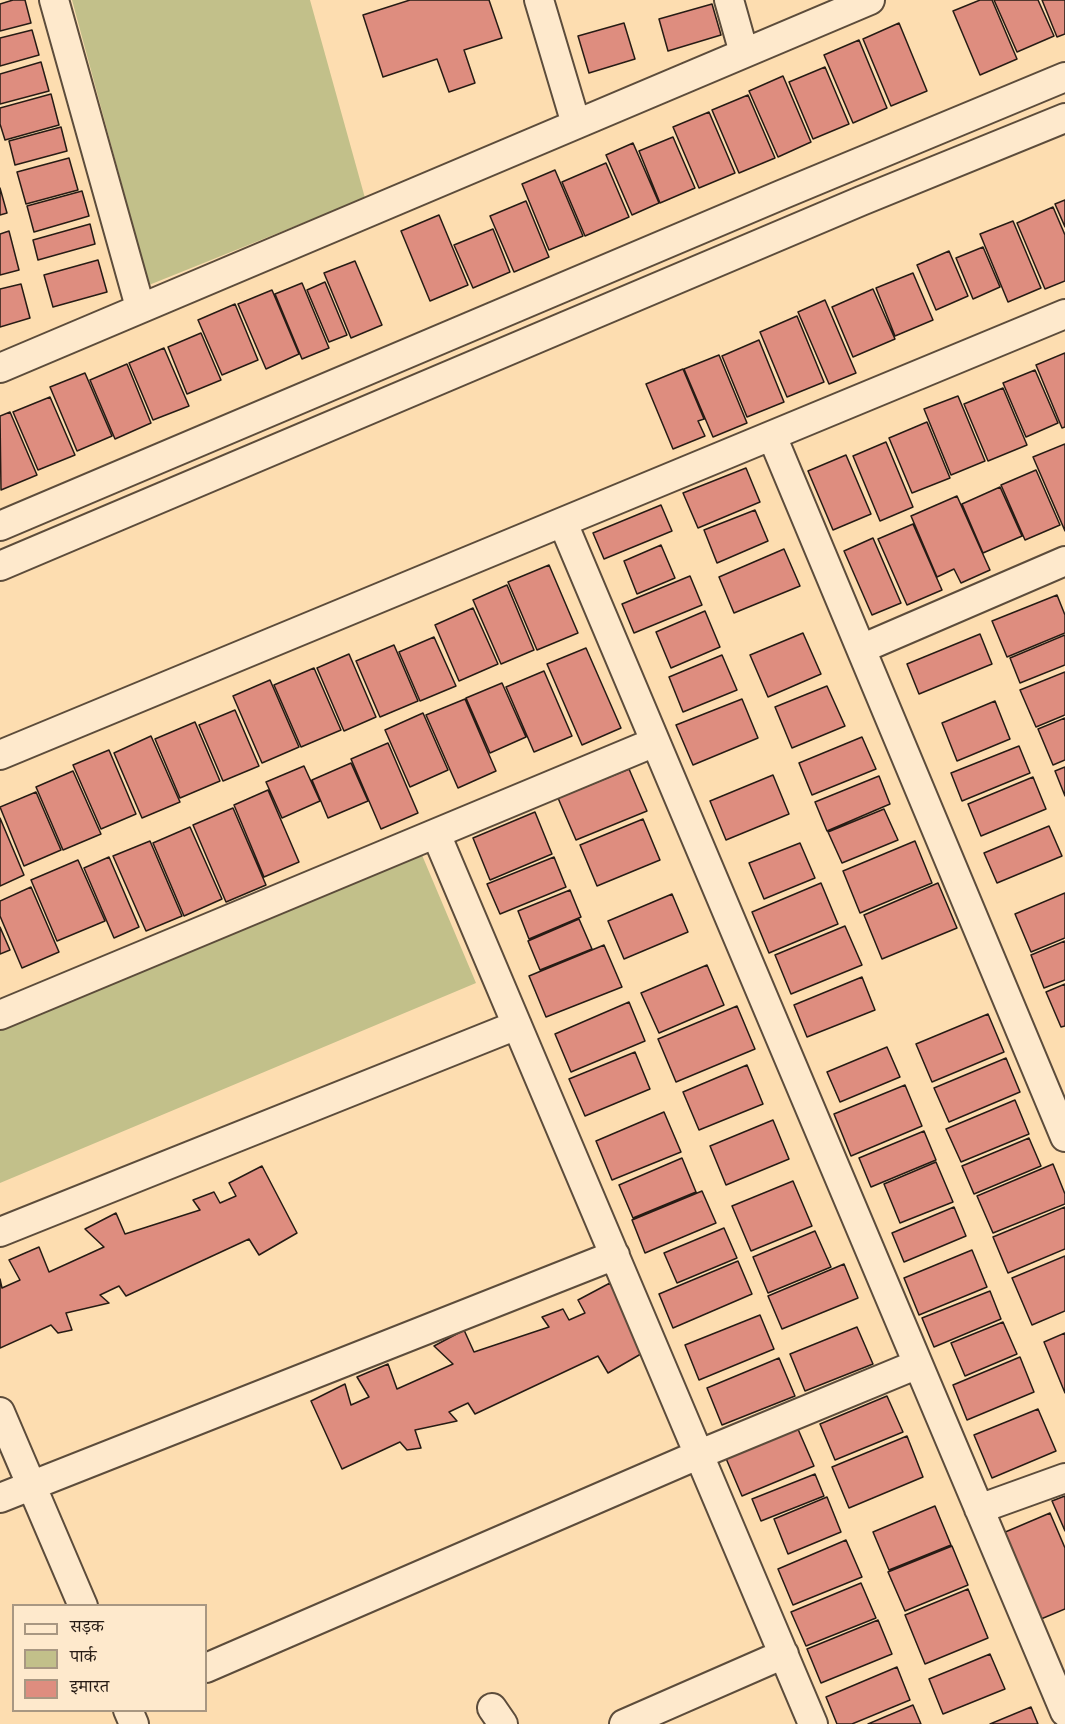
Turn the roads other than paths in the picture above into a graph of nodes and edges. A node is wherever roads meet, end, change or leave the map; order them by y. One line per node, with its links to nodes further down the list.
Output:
1 (54, 0): 9 (street)
2 (539, 0): 8 (street)
3 (729, 0): 5 (street)
4 (870, 0): 5 (street)
5 (744, 53): 8 (street)
6 (1065, 77): 14 (street)
7 (1065, 118): 16 (street)
8 (576, 124): 9 (street)
9 (140, 307): 11 (street)
10 (1065, 314): 12 (street)
11 (0, 368)
12 (772, 436): 13 (street); 17 (street)
13 (563, 523): 18 (street); 19 (street)
14 (0, 526)
15 (1065, 561): 17 (street)
16 (0, 566)
17 (861, 649): 23 (street)
18 (655, 742): 20 (street); 26 (street)
19 (0, 755)
20 (436, 834): 21 (street); 22 (street)
21 (0, 1016)
22 (517, 1025): 24 (street); 25 (street)
23 (1065, 1137)
24 (0, 1232)
25 (615, 1255): 28 (street); 30 (street)
26 (918, 1364): 28 (street); 32 (street)
27 (0, 1412): 30 (street)
28 (700, 1454): 34 (street); 35 (street)
29 (1065, 1478): 32 (street)
30 (32, 1485): 31 (street); 33 (street)
31 (0, 1497)
32 (979, 1509): 36 (street)
33 (83, 1604)
34 (784, 1654): 37 (street); 38 (street)
35 (207, 1668)
36 (1065, 1712)
37 (624, 1724)
38 (813, 1724)

